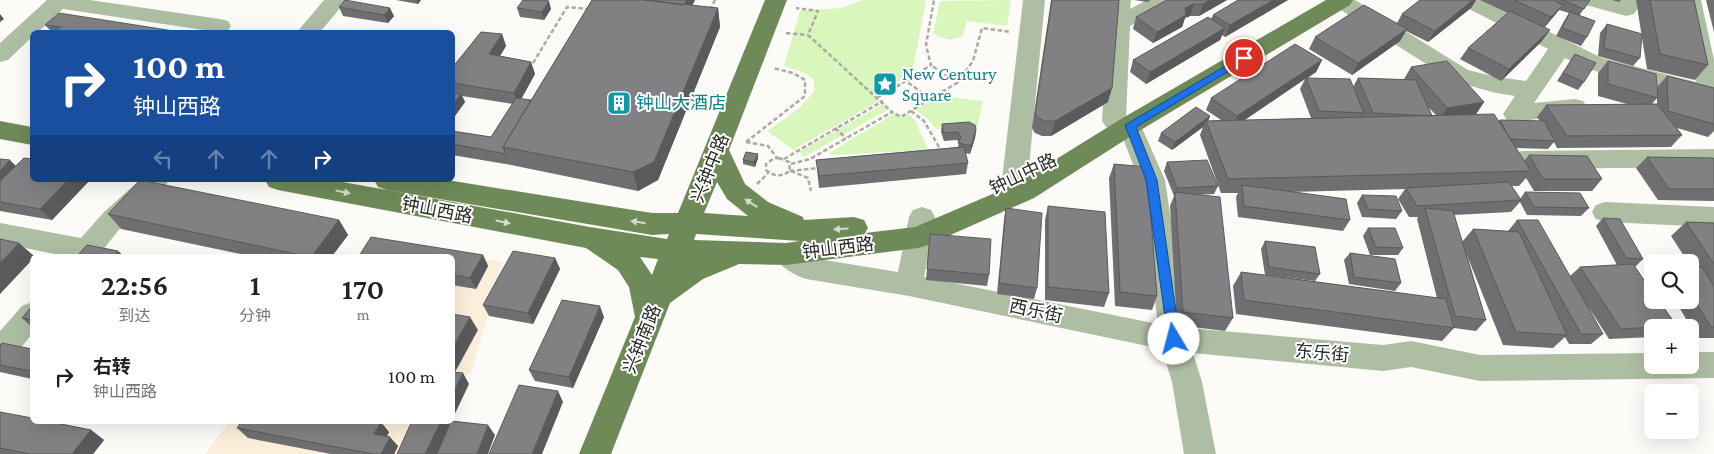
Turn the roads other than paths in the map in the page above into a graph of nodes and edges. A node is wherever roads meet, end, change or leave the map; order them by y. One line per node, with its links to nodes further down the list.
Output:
1 (336, 0): 15 (street)
2 (1034, 0): 32 (street)
3 (1120, 0): 13 (street)
4 (1164, 0): 13 (street)
5 (1322, 0): 23 (main road)
6 (1341, 0): 18 (street); 23 (main road, 钟山西路)
7 (1468, 0): 16 (street)
8 (1593, 0): 9 (street)
9 (1626, 0)
10 (1690, 0): 19 (street)
11 (59, 1): 14 (street); 17 (street)
12 (786, 4): 26 (main road, 兴钟中路)
13 (1119, 23): 23 (street)
14 (220, 26)
15 (310, 30)
16 (1561, 47): 18 (street); 19 (street)
17 (0, 55)
18 (1532, 90): 20 (street)
19 (1712, 104)
20 (1587, 106)
21 (0, 114): 22 (main road)
22 (30, 120)
23 (1122, 123): 32 (main road, 钟山西路); 47 (street)
24 (0, 130): 25 (main road)
25 (30, 136)
26 (717, 151): 35 (main road, 兴钟中路); 37 (main road, one-way to 26)
27 (1714, 158): 28 (street)
28 (1522, 160)
29 (154, 182): 41 (street)
30 (289, 182): 39 (main road, 钟山西路, one-way to 39)
31 (399, 182): 35 (main road, 钟山西路, one-way to 31)
32 (1020, 185): 36 (main road, 钟山西路)
33 (1605, 212): 34 (street)
34 (1714, 216)
35 (687, 223): 37 (main road); 40 (main road, 兴钟南路)
36 (920, 227): 37 (main road, one-way to 37); 43 (main road, 钟山西路); 44 (street)
37 (811, 231)
38 (0, 233): 41 (street)
39 (590, 238): 40 (main road, 钟山西路); 45 (main road)
40 (676, 251): 42 (main road, 钟山西路); 45 (main road, 兴钟南路)
41 (84, 253)
42 (738, 253): 43 (main road, 钟山西路); 45 (main road)
43 (786, 254): 44 (street, 西乐街)
44 (910, 285): 47 (street, 西乐街)
45 (655, 306): 52 (main road, 兴钟南路)
46 (30, 316): 48 (street)
47 (1174, 339): 51 (street, 东乐街); 53 (street)
48 (0, 352)
49 (1699, 365): 50 (street, 东乐街)
50 (1714, 365)
51 (1644, 366)
52 (595, 454)
53 (1200, 454)

